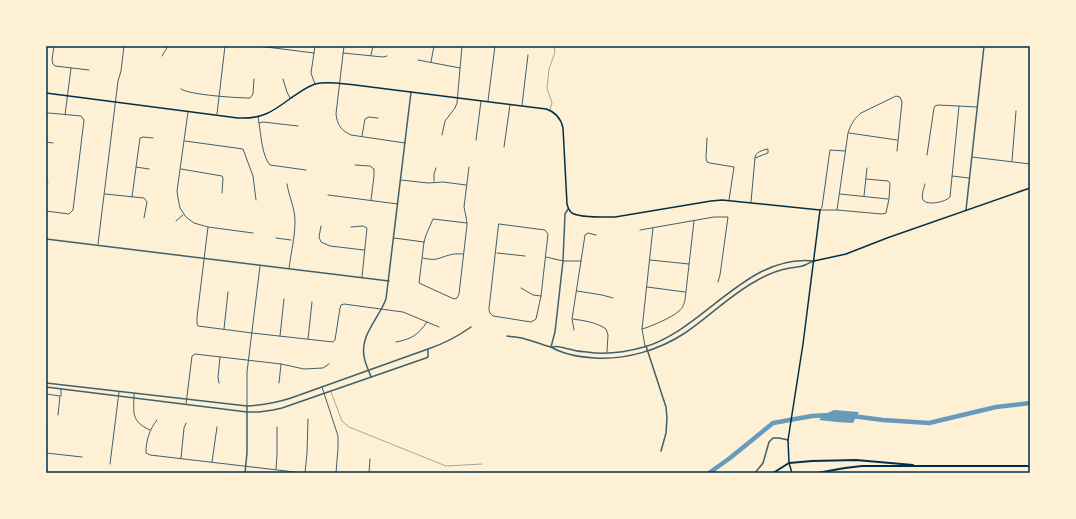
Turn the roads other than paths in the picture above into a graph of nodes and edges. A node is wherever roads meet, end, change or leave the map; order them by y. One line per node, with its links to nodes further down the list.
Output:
1 (54, 46): 24 (street)
2 (124, 46): 39 (street)
3 (168, 46): 19 (street)
4 (225, 46): 35 (street)
5 (258, 46): 15 (street)
6 (286, 46): 15 (street)
7 (315, 46): 16 (street)
8 (344, 46): 17 (street)
9 (373, 46): 20 (street)
10 (434, 46): 23 (street)
11 (462, 46): 25 (street)
12 (495, 46): 40 (street)
13 (554, 46): 45 (lane)
14 (984, 46): 44 (street)
15 (285, 49): 16 (street)
16 (314, 53): 29 (street)
17 (343, 53): 20 (street); 30 (street)
18 (528, 55): 42 (street)
19 (162, 56)
20 (371, 56): 21 (street)
21 (387, 56)
22 (418, 60): 23 (street)
23 (431, 62): 25 (street)
24 (71, 68): 26 (street); 34 (street)
25 (460, 68): 37 (street)
26 (89, 70)
27 (254, 79): 35 (street)
28 (283, 80): 36 (street)
29 (315, 84): 30 (main road); 36 (main road)
30 (340, 84): 32 (main road); 57 (street)
31 (181, 89): 35 (street)
32 (411, 92): 37 (main road); 65 (street)
33 (46, 93): 34 (main road)
34 (68, 96): 39 (main road); 49 (street)
35 (219, 96): 50 (street)
36 (291, 98): 51 (main road)
37 (457, 98): 38 (main road); 56 (street)
38 (481, 101): 40 (main road); 60 (street)
39 (116, 102): 47 (main road); 92 (street)
40 (488, 102): 41 (main road)
41 (510, 104): 42 (main road); 66 (street)
42 (522, 106): 45 (main road)
43 (960, 106): 44 (street); 69 (street); 82 (street)
44 (977, 107): 70 (street)
45 (550, 110): 103 (main road)
46 (1016, 111): 72 (street)
47 (188, 112): 50 (main road); 62 (street)
48 (46, 114): 49 (street)
49 (65, 115): 107 (street)
50 (217, 115): 51 (main road)
51 (258, 118): 53 (street)
52 (378, 118): 57 (street)
53 (259, 123): 54 (street); 81 (street)
54 (298, 126)
55 (848, 133): 61 (street); 61 (street); 67 (street)
56 (442, 135)
57 (362, 137): 65 (street)
58 (153, 138): 75 (street)
59 (707, 138): 100 (street)
60 (476, 140)
61 (898, 140): 68 (street)
62 (184, 141): 80 (street); 98 (street)
63 (46, 142): 64 (street)
64 (53, 143)
65 (406, 143): 85 (street)
66 (504, 147)
67 (846, 151): 93 (street); 104 (street)
68 (896, 151)
69 (927, 155)
70 (972, 156): 72 (street); 84 (street)
71 (755, 158): 71 (street); 101 (street)
72 (1012, 162): 73 (street)
73 (1030, 164)
74 (355, 165): 99 (street)
75 (136, 167): 77 (street); 96 (street)
76 (469, 167): 89 (street)
77 (148, 168)
78 (436, 168): 86 (street)
79 (867, 168): 83 (street)
80 (181, 169): 91 (street); 108 (street)
81 (306, 170)
82 (952, 176): 84 (street); 88 (street)
83 (866, 178): 95 (street); 97 (street)
84 (969, 178): 106 (street)
85 (401, 180): 86 (street); 102 (street)
86 (434, 182): 89 (street)
87 (287, 184): 123 (street)
88 (925, 184)
89 (467, 185): 112 (street)
90 (1030, 188): 106 (main road)
91 (222, 193)
92 (104, 194): 96 (street); 125 (street)
93 (839, 194): 95 (street); 105 (street)
94 (328, 195): 99 (street)
95 (864, 196): 97 (street)
96 (132, 197): 109 (street)
97 (889, 199): 105 (street)
98 (256, 200)
99 (371, 200): 102 (street)
100 (729, 200): 101 (main road); 103 (main road)
101 (751, 202): 104 (main road)
102 (398, 204): 121 (street)
103 (568, 209): 134 (street)
104 (820, 210): 105 (street); 136 (main road)
105 (837, 210)
106 (966, 210): 136 (main road)
107 (46, 211)
108 (184, 214): 111 (street); 114 (street)
109 (144, 218)
110 (694, 220): 116 (street); 137 (street); 142 (street)
111 (176, 221)
112 (467, 223): 124 (street); 128 (street)
113 (321, 226): 126 (street)
114 (208, 227): 118 (street); 131 (street)
115 (351, 227): 126 (street)
116 (653, 227): 117 (street); 133 (street)
117 (640, 230)
118 (253, 233)
119 (596, 235): 135 (street)
120 (276, 238): 123 (street)
121 (394, 238): 124 (street); 141 (street)
122 (46, 239): 125 (street)
123 (292, 240): 139 (street)
124 (424, 242): 132 (street)
125 (98, 245): 131 (street)
126 (364, 250): 140 (street)
127 (496, 253): 129 (street); 130 (street); 150 (street)
128 (464, 254): 132 (street); 132 (street)
129 (525, 256)
130 (546, 257): 134 (street); 150 (street)
131 (204, 258): 138 (street); 160 (street)
132 (422, 258)
133 (649, 260): 137 (street); 143 (street)
134 (563, 261): 135 (street); 168 (street)
135 (581, 261): 146 (street)
136 (814, 261): 145 (street); 149 (street); 205 (main road)
137 (689, 264): 148 (street)
138 (260, 266): 139 (street); 162 (street)
139 (289, 269): 140 (street)
140 (362, 278): 141 (street)
141 (389, 281): 154 (street)
142 (718, 282)
143 (646, 287): 148 (street); 159 (street)
144 (521, 288): 150 (street)
145 (733, 290): 149 (street); 167 (street)
146 (576, 291): 151 (street); 155 (street)
147 (228, 292): 160 (street)
148 (686, 292): 159 (street)
149 (736, 294): 170 (street)
150 (541, 296)
151 (613, 298)
152 (284, 299): 163 (street)
153 (312, 302): 165 (street)
154 (382, 309): 156 (street); 165 (street); 176 (street)
155 (572, 319): 161 (street); 171 (street)
156 (427, 322): 157 (street); 166 (street)
157 (439, 327)
158 (471, 327): 169 (street)
159 (642, 329): 167 (street)
160 (224, 330): 162 (street)
161 (574, 330)
162 (252, 333): 163 (street); 173 (street)
163 (280, 336): 165 (street)
164 (507, 336): 168 (street)
165 (308, 340)
166 (396, 342)
167 (646, 346): 170 (street); 171 (street)
168 (551, 347): 170 (street); 171 (street)
169 (428, 350): 176 (street); 177 (street)
170 (647, 351): 206 (street)
171 (606, 353)
172 (220, 357): 173 (street); 179 (street); 192 (street)
173 (248, 360): 174 (street); 194 (street)
174 (281, 364): 175 (street); 180 (street)
175 (329, 364)
176 (369, 371): 177 (street); 182 (street)
177 (371, 377): 185 (street)
178 (46, 383): 184 (street)
179 (219, 383)
180 (278, 383)
181 (46, 387): 183 (street)
182 (322, 388): 187 (street); 194 (street)
183 (61, 389): 189 (street); 190 (street)
184 (119, 391): 186 (street); 190 (street)
185 (331, 391): 187 (street); 213 (lane)
186 (134, 393): 191 (street); 192 (street)
187 (324, 393): 195 (street); 221 (street)
188 (46, 394): 189 (street)
189 (60, 396): 196 (street)
190 (119, 396): 191 (street); 212 (street)
191 (134, 398): 193 (street); 202 (street)
192 (187, 400): 193 (street); 194 (street)
193 (186, 405): 195 (street)
194 (247, 406): 195 (street)
195 (247, 412): 215 (street)
196 (58, 415)
197 (308, 419): 220 (street)
198 (157, 420): 202 (street)
199 (186, 423): 209 (street)
200 (217, 427): 211 (street)
201 (277, 427): 218 (street)
202 (150, 430): 209 (street)
203 (47, 431): 204 (street)
204 (46, 440)
205 (788, 440): 214 (main road); 223 (street)
206 (661, 451)
207 (46, 453): 208 (street)
208 (82, 457)
209 (181, 458): 211 (street)
210 (370, 459): 222 (street)
211 (212, 462): 215 (street)
212 (110, 464)
213 (482, 464)
214 (789, 464): 216 (highway); 224 (highway); 225 (main road)
215 (246, 466): 218 (street); 219 (street)
216 (924, 466): 217 (highway); 226 (highway)
217 (1030, 466)
218 (276, 470): 220 (street)
219 (245, 473)
220 (304, 473)
221 (336, 473)
222 (369, 473)
223 (755, 473)
224 (773, 473)
225 (792, 473)
226 (817, 473)

